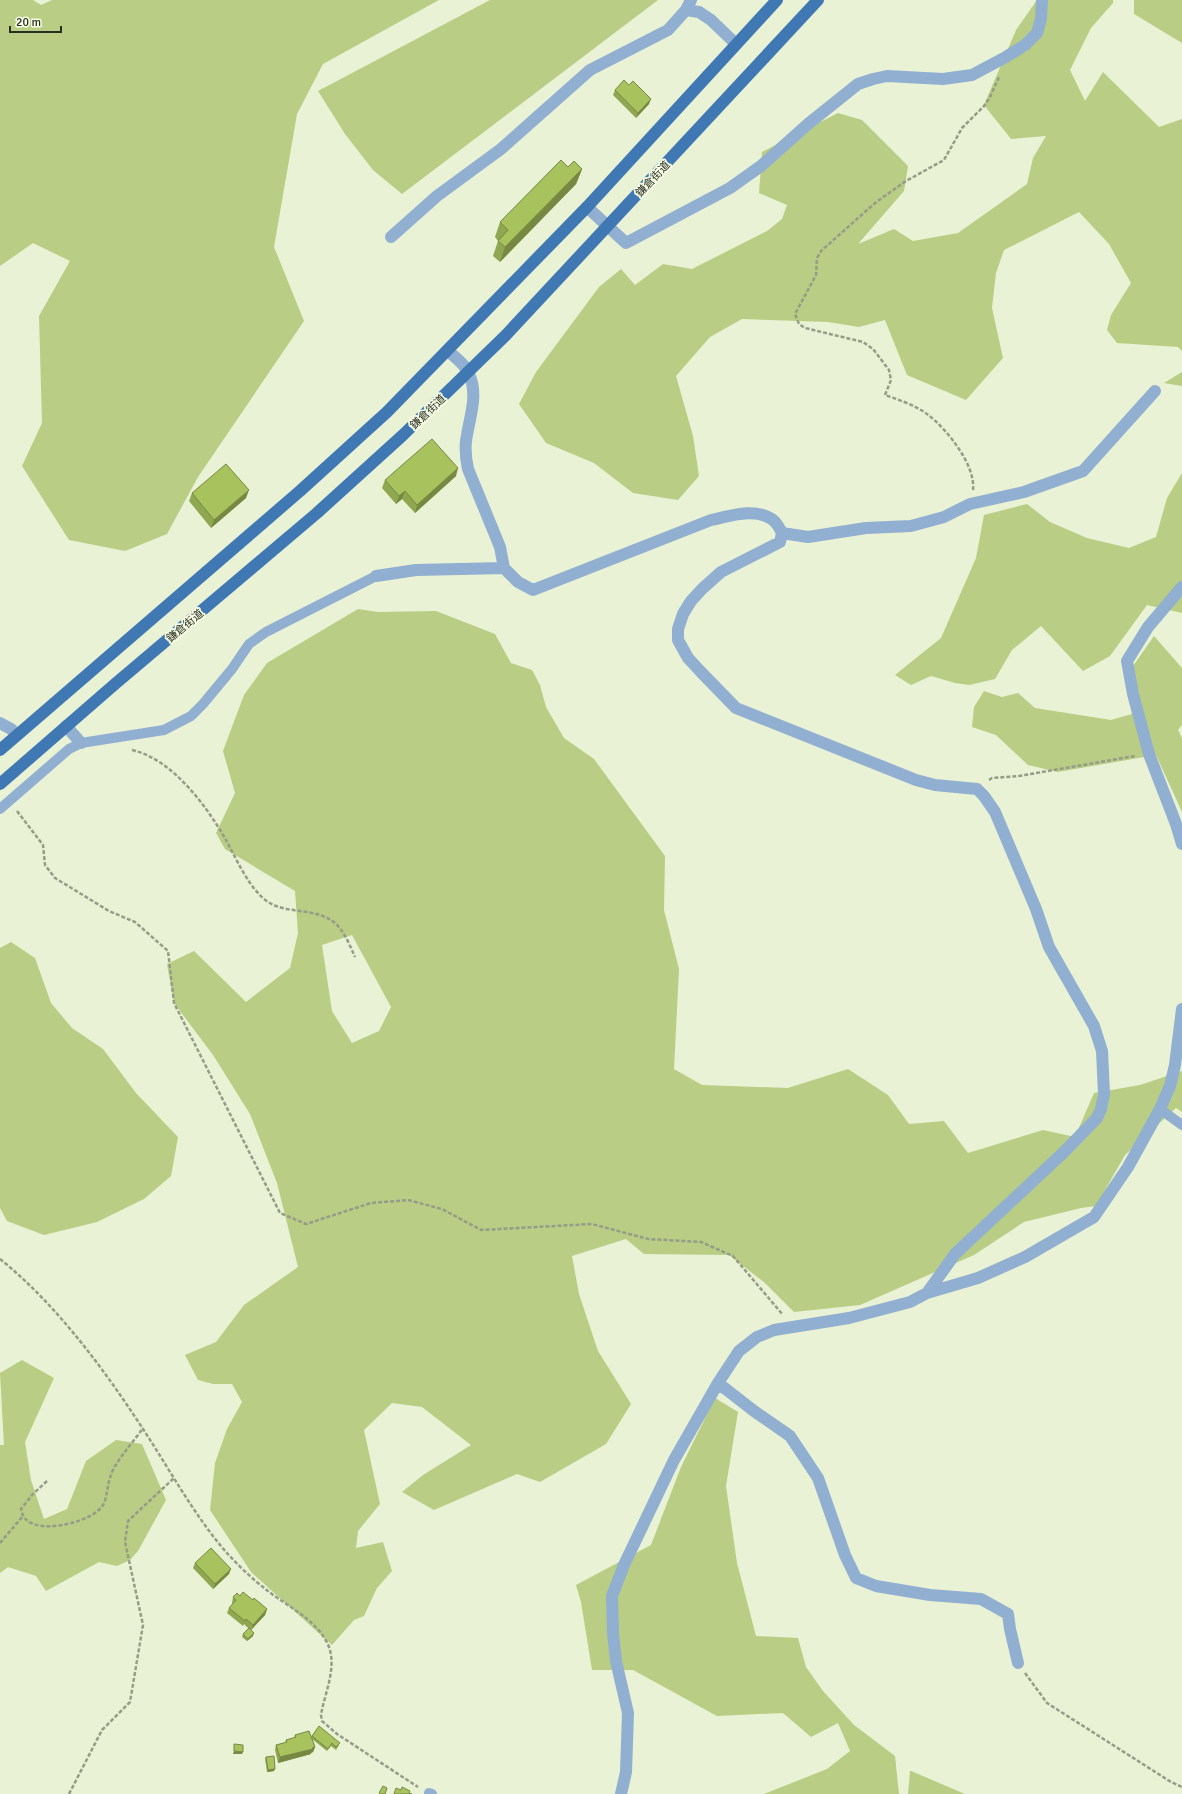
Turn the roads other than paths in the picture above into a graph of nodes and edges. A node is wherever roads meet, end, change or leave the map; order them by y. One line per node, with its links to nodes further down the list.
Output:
1 (777, 0): 5 (main road)
2 (818, 0): 7 (main road, 鎌倉街道)
3 (1042, 0): 7 (street)
4 (689, 5): 5 (street); 8 (street)
5 (736, 44): 6 (main road)
6 (587, 207): 7 (street); 9 (main road)
7 (608, 226): 10 (main road, 鎌倉街道)
8 (391, 237)
9 (448, 350): 10 (street); 18 (main road)
10 (469, 372): 13 (street); 17 (main road, 鎌倉街道)
11 (1155, 391): 12 (street)
12 (782, 533): 13 (street); 27 (street)
13 (504, 568): 14 (street)
14 (376, 576): 19 (lane)
15 (1182, 587): 23 (street)
16 (0, 723): 18 (street)
17 (66, 726): 19 (street); 21 (main road, 鎌倉街道)
18 (17, 735): 20 (main road)
19 (81, 743): 22 (lane)
20 (0, 750)
21 (0, 784)
22 (0, 809)
23 (1182, 844)
24 (1182, 1010): 25 (street)
25 (1160, 1109): 26 (lane); 27 (street)
26 (1182, 1125)
27 (927, 1294): 28 (street)
28 (718, 1383): 29 (street); 30 (street)
29 (1018, 1663)
30 (621, 1794)

